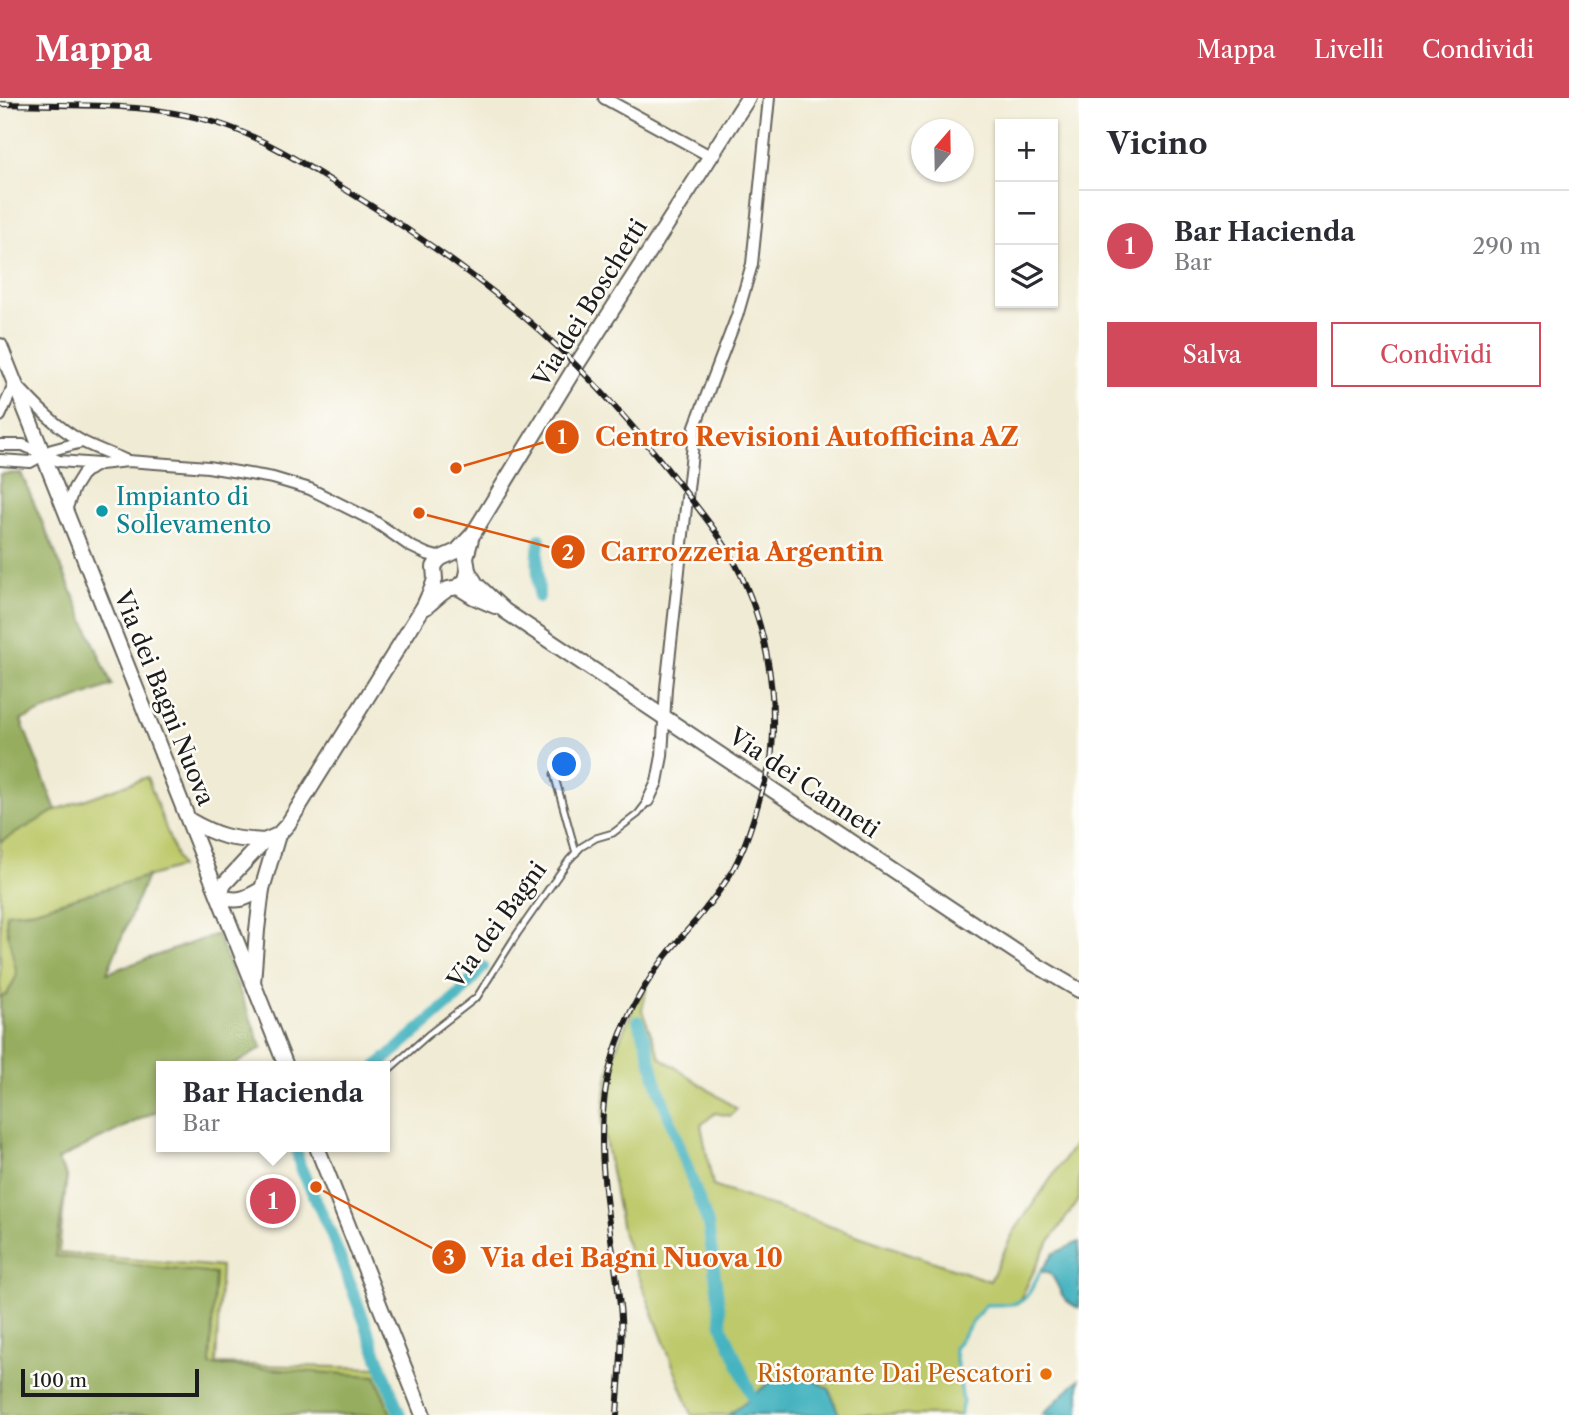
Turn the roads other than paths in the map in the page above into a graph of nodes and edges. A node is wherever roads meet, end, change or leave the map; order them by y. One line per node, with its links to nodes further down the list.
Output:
1 (604, 98): 4 (street)
2 (748, 98): 4 (street, Via dei Boschetti)
3 (769, 98): 23 (street)
4 (710, 156): 15 (street, Via dei Boschetti)
5 (0, 346): 6 (street, Via dei Bagni Nuova)
6 (15, 383): 7 (street); 8 (street); 10 (street, Via dei Bagni Nuova)
7 (0, 416)
8 (82, 442): 10 (street); 12 (street)
9 (0, 445): 10 (street)
10 (42, 454): 11 (street); 13 (street); 14 (street, Via dei Bagni Nuova)
11 (0, 460)
12 (128, 461): 13 (street); 16 (street)
13 (100, 464): 14 (street)
14 (65, 513): 26 (street, Via dei Bagni Nuova)
15 (473, 534): 17 (street, Via dei Boschetti); 18 (street, Via dei Boschetti)
16 (410, 546): 17 (street); 19 (street)
17 (445, 556): 18 (street); 19 (street, Via dei Boschetti)
18 (467, 568): 20 (street, Via dei Boschetti); 21 (street, Via dei Canneti)
19 (434, 576): 20 (street); 22 (street, Via dei Boschetti)
20 (453, 588): 21 (street, Via dei Canneti); 22 (street, Via dei Boschetti)
21 (506, 611): 23 (street, Via dei Canneti)
22 (419, 615): 27 (street, Via dei Boschetti)
23 (665, 716): 25 (street); 32 (street, Via dei Canneti)
24 (554, 774): 28 (lane, Via dei Bagni)
25 (648, 801): 28 (lane, Via dei Bagni)
26 (189, 820): 27 (street); 30 (street, Via dei Bagni Nuova)
27 (271, 838): 29 (street, Via dei Boschetti); 30 (street, Via dei Boschetti)
28 (576, 853): 34 (lane, Via dei Bagni)
29 (262, 889): 30 (street); 31 (street, Via dei Boschetti)
30 (219, 895): 31 (street, Via dei Bagni Nuova)
31 (253, 983): 33 (street, Via dei Bagni Nuova)
32 (1079, 990)
33 (284, 1061)
34 (390, 1069)
35 (319, 1152): 36 (street)
36 (423, 1415)

